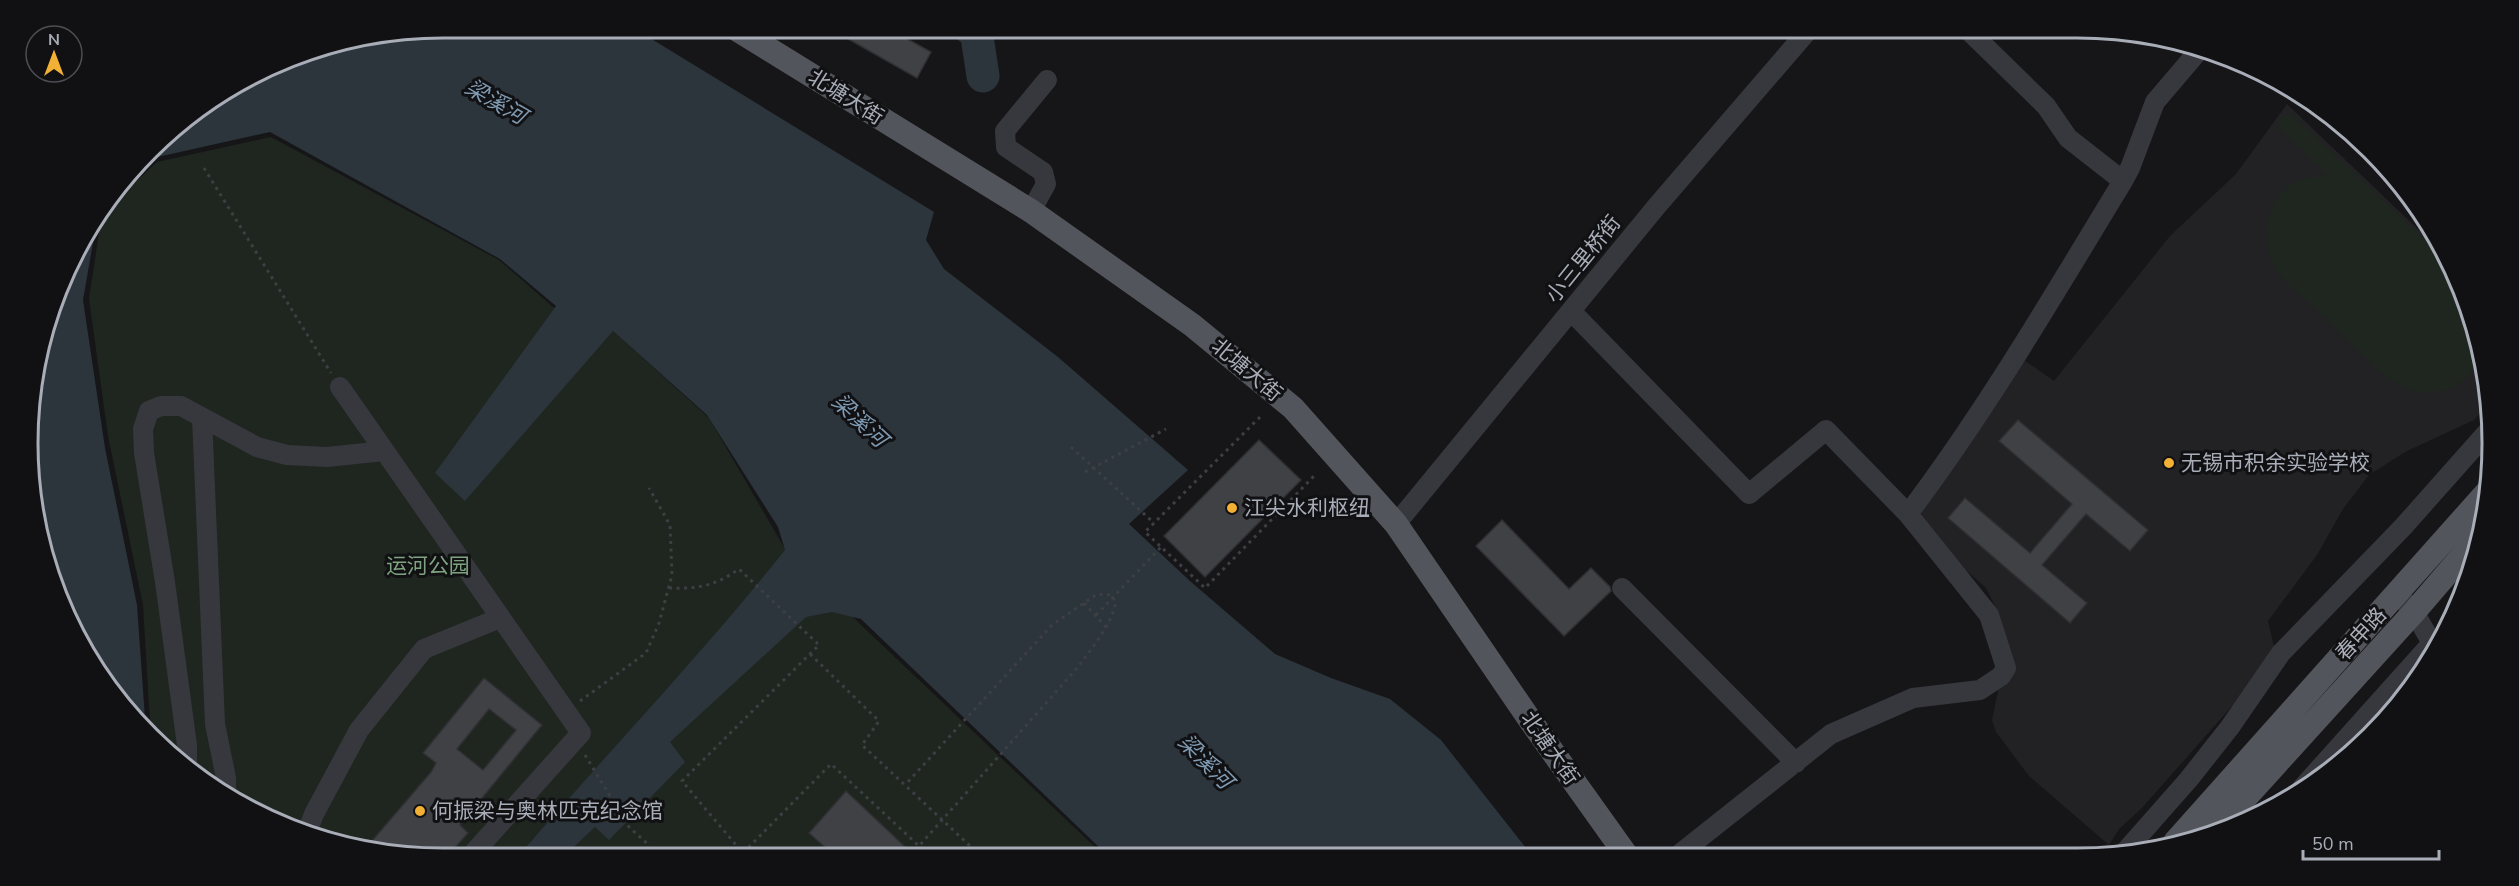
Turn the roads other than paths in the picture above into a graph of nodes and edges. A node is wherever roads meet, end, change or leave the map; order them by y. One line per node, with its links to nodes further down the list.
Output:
1 (751, 38): 7 (main road, 北塘大街)
2 (1802, 38): 8 (street, 小三里桥街)
3 (1976, 38): 6 (street)
4 (2195, 55): 6 (street)
5 (1047, 80): 7 (street)
6 (2122, 181): 14 (street)
7 (1031, 210): 15 (main road, 北塘大街)
8 (1571, 311): 14 (street); 15 (street, 小三里桥街)
9 (340, 387): 12 (street)
10 (202, 417): 12 (street); 23 (street); 27 (street)
11 (2482, 438): 31 (street)
12 (384, 451): 20 (street)
13 (2477, 503): 18 (main road, 春申路)
14 (1908, 514): 24 (street)
15 (1396, 524): 33 (main road, 北塘大街)
16 (2467, 550): 19 (main road, 春申路)
17 (1622, 588): 24 (street)
18 (2397, 593): 19 (street); 26 (main road, 春申路)
19 (2414, 612): 21 (street); 26 (main road, 春申路)
20 (501, 618): 29 (street); 32 (street)
21 (2430, 640)
22 (2421, 655): 25 (street)
23 (187, 757)
24 (1796, 763): 34 (street)
25 (2322, 766)
26 (2242, 784): 28 (main road); 30 (main road)
27 (226, 785)
28 (2221, 822)
29 (309, 826)
30 (2184, 834)
31 (2131, 845)
32 (478, 848)
33 (1620, 848)
34 (1687, 848)

